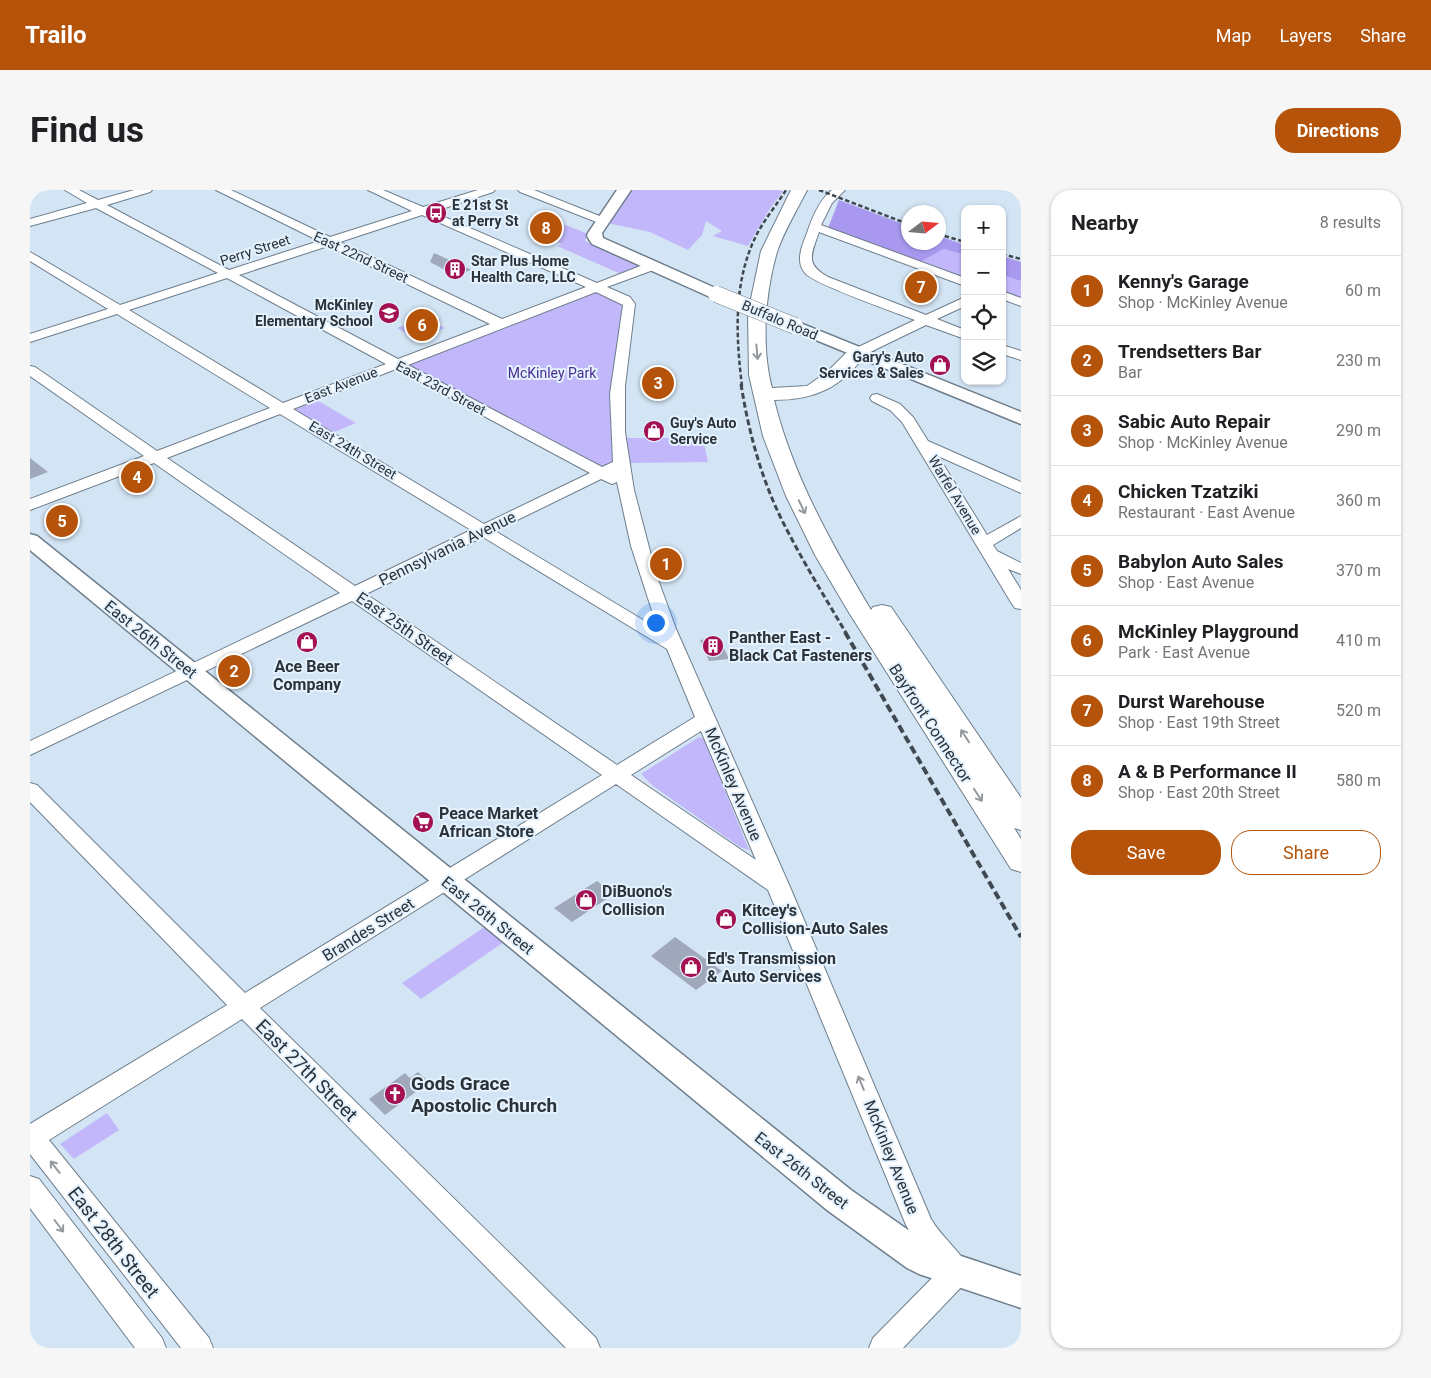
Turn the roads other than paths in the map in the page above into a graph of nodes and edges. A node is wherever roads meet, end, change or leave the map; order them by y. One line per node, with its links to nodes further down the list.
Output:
1 (71, 190): 11 (street, East 23rd Street)
2 (146, 190): 11 (street)
3 (222, 190): 16 (street, East 22nd Street)
4 (374, 190): 12 (street)
5 (489, 190): 12 (street, Perry Street)
6 (524, 190): 13 (street)
7 (624, 190): 13 (main road, Buffalo Road)
8 (799, 190): 35 (highway, Bayfront Connector, one-way to 35)
9 (814, 190): 35 (highway, Bayfront Connector)
10 (839, 190): 15 (street)
11 (97, 204): 14 (street); 19 (street, East 23rd Street)
12 (423, 211): 16 (street, Perry Street); 21 (street)
13 (603, 221): 18 (main road, Buffalo Road)
14 (30, 223)
15 (815, 227): 20 (street); 26 (street)
16 (328, 242): 19 (street, Perry Street); 27 (street, East 22nd Street)
17 (30, 256): 25 (street, East 24th Street)
18 (652, 266): 21 (street, East Avenue); 31 (main road, Buffalo Road, bridge)
19 (228, 274): 25 (street, Perry Street); 33 (street, East 23rd Street)
20 (961, 281)
21 (596, 287): 27 (street, East Avenue); 41 (street, McKinley Avenue)
22 (1006, 296): 24 (street)
23 (961, 302): 26 (street)
24 (1021, 302)
25 (119, 310): 29 (street, Perry Street); 37 (street, East 24th Street)
26 (925, 320): 28 (street); 31 (street)
27 (500, 324): 33 (street, East Avenue)
28 (961, 334)
29 (30, 338)
30 (1006, 350): 32 (street)
31 (857, 353): 35 (highway); 38 (main road, Buffalo Road)
32 (1021, 356)
33 (395, 364): 37 (street, East Avenue); 42 (street, East 23rd Street)
34 (30, 370): 40 (street, East 25th Street)
35 (773, 388): 59 (highway, Bayfront Connector, one-way to 35); 60 (highway, Bayfront Connector, one-way to 60)
36 (877, 398): 39 (street, Warfel Avenue)
37 (282, 408): 40 (street, East Avenue); 47 (street, East 24th Street)
38 (1021, 419)
39 (924, 444): 44 (street); 49 (street, Warfel Avenue)
40 (156, 457): 45 (street, East Avenue); 51 (street, East 25th Street)
41 (621, 464): 42 (street, Pennsylvania Avenue); 43 (street, McKinley Avenue)
42 (603, 474): 43 (street, East 23rd Street); 47 (street, Pennsylvania Avenue)
43 (625, 486): 53 (street, McKinley Avenue)
44 (1021, 488)
45 (30, 505)
46 (1021, 520): 49 (street)
47 (486, 530): 51 (street, Pennsylvania Avenue); 53 (street, East 24th Street)
48 (30, 540): 54 (main road, East 26th Street)
49 (988, 549): 50 (street); 52 (street, Warfel Avenue)
50 (1021, 569)
51 (354, 593): 54 (street, Pennsylvania Avenue); 57 (street, East 25th Street)
52 (1021, 604)
53 (674, 646): 55 (street, McKinley Avenue)
54 (191, 672): 56 (street, Pennsylvania Avenue); 61 (main road, East 26th Street)
55 (706, 719): 57 (street, Brandes Street); 62 (street, McKinley Avenue)
56 (30, 749)
57 (616, 774): 61 (street, Brandes Street); 62 (street, East 25th Street)
58 (30, 790): 63 (street, East 27th Street)
59 (1021, 820)
60 (1021, 862)
61 (446, 880): 63 (street, Brandes Street); 66 (main road, East 26th Street)
62 (779, 887): 66 (street, McKinley Avenue, one-way to 62)
63 (243, 1006): 64 (street, Brandes Street); 70 (street, East 27th Street)
64 (31, 1137): 68 (street, East 28th Street, one-way to 64)
65 (30, 1187): 69 (street, East 28th Street, one-way to 69)
66 (957, 1272): 67 (main road, East 26th Street); 71 (street)
67 (1021, 1292)
68 (193, 1346)
69 (152, 1348)
70 (586, 1348)
71 (883, 1348)

